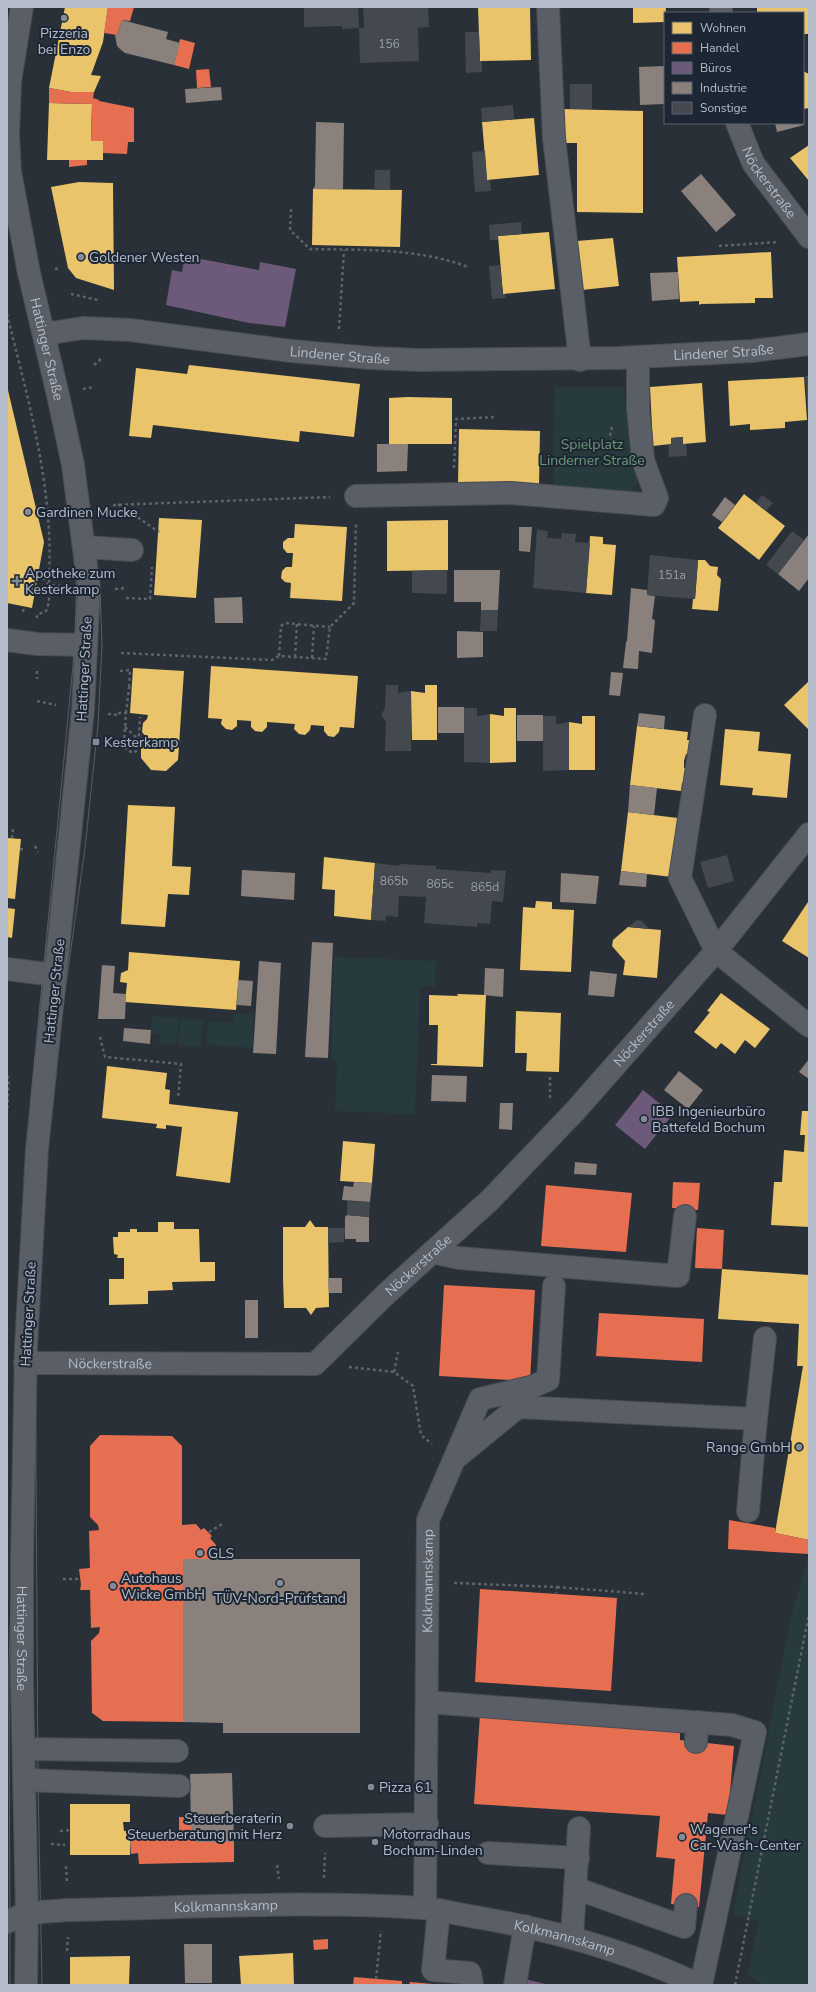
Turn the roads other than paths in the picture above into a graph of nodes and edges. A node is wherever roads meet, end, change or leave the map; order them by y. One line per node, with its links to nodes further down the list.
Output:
1 (22, 7): 4 (street, Hattinger Straße)
2 (548, 7): 9 (street)
3 (737, 124): 5 (street, Nöckerstraße)
4 (8, 172): 6 (street, Hattinger Straße)
5 (806, 233)
6 (44, 334): 9 (street, Lindener Straße); 11 (street, Hattinger Straße)
7 (809, 344): 8 (street, Lindener Straße)
8 (638, 358): 9 (street, Lindener Straße); 10 (street)
9 (580, 360)
10 (356, 496)
11 (84, 547): 12 (street); 14 (street, Hattinger Straße)
12 (132, 550)
13 (7, 640): 14 (street)
14 (86, 645): 19 (street, Hattinger Straße)
15 (704, 714): 17 (street)
16 (809, 834): 17 (street, Nöckerstraße)
17 (716, 951): 20 (street); 22 (street, Nöckerstraße)
18 (7, 969): 19 (street)
19 (55, 975): 25 (street, Hattinger Straße)
20 (809, 1026)
21 (684, 1216): 22 (street)
22 (432, 1252): 25 (street, Nöckerstraße)
23 (554, 1286): 27 (street)
24 (765, 1338): 26 (street)
25 (25, 1364): 30 (street, Hattinger Straße)
26 (756, 1420): 27 (street, Kolkmannskamp); 28 (street)
27 (453, 1460): 29 (street, Kolkmannskamp)
28 (748, 1511)
29 (427, 1702): 34 (street, Kolkmannskamp); 49 (street)
30 (24, 1749): 31 (street); 32 (street, Hattinger Straße)
31 (177, 1751)
32 (24, 1780): 33 (street); 42 (street, Hattinger Straße)
33 (179, 1786)
34 (427, 1824): 35 (street); 41 (street, Kolkmannskamp)
35 (325, 1826)
36 (579, 1828): 38 (street)
37 (488, 1853): 38 (street)
38 (578, 1858): 39 (street)
39 (575, 1888): 40 (street); 45 (street)
40 (686, 1905)
41 (432, 1909): 42 (street, Kolkmannskamp); 44 (street, Kolkmannskamp); 47 (street)
42 (27, 1913): 43 (street); 46 (street, Hattinger Straße)
43 (7, 1922)
44 (525, 1926): 45 (street, Kolkmannskamp); 48 (street)
45 (572, 1937): 49 (street, Kolkmannskamp)
46 (26, 1985)
47 (472, 1985)
48 (515, 1985)
49 (700, 1985)

